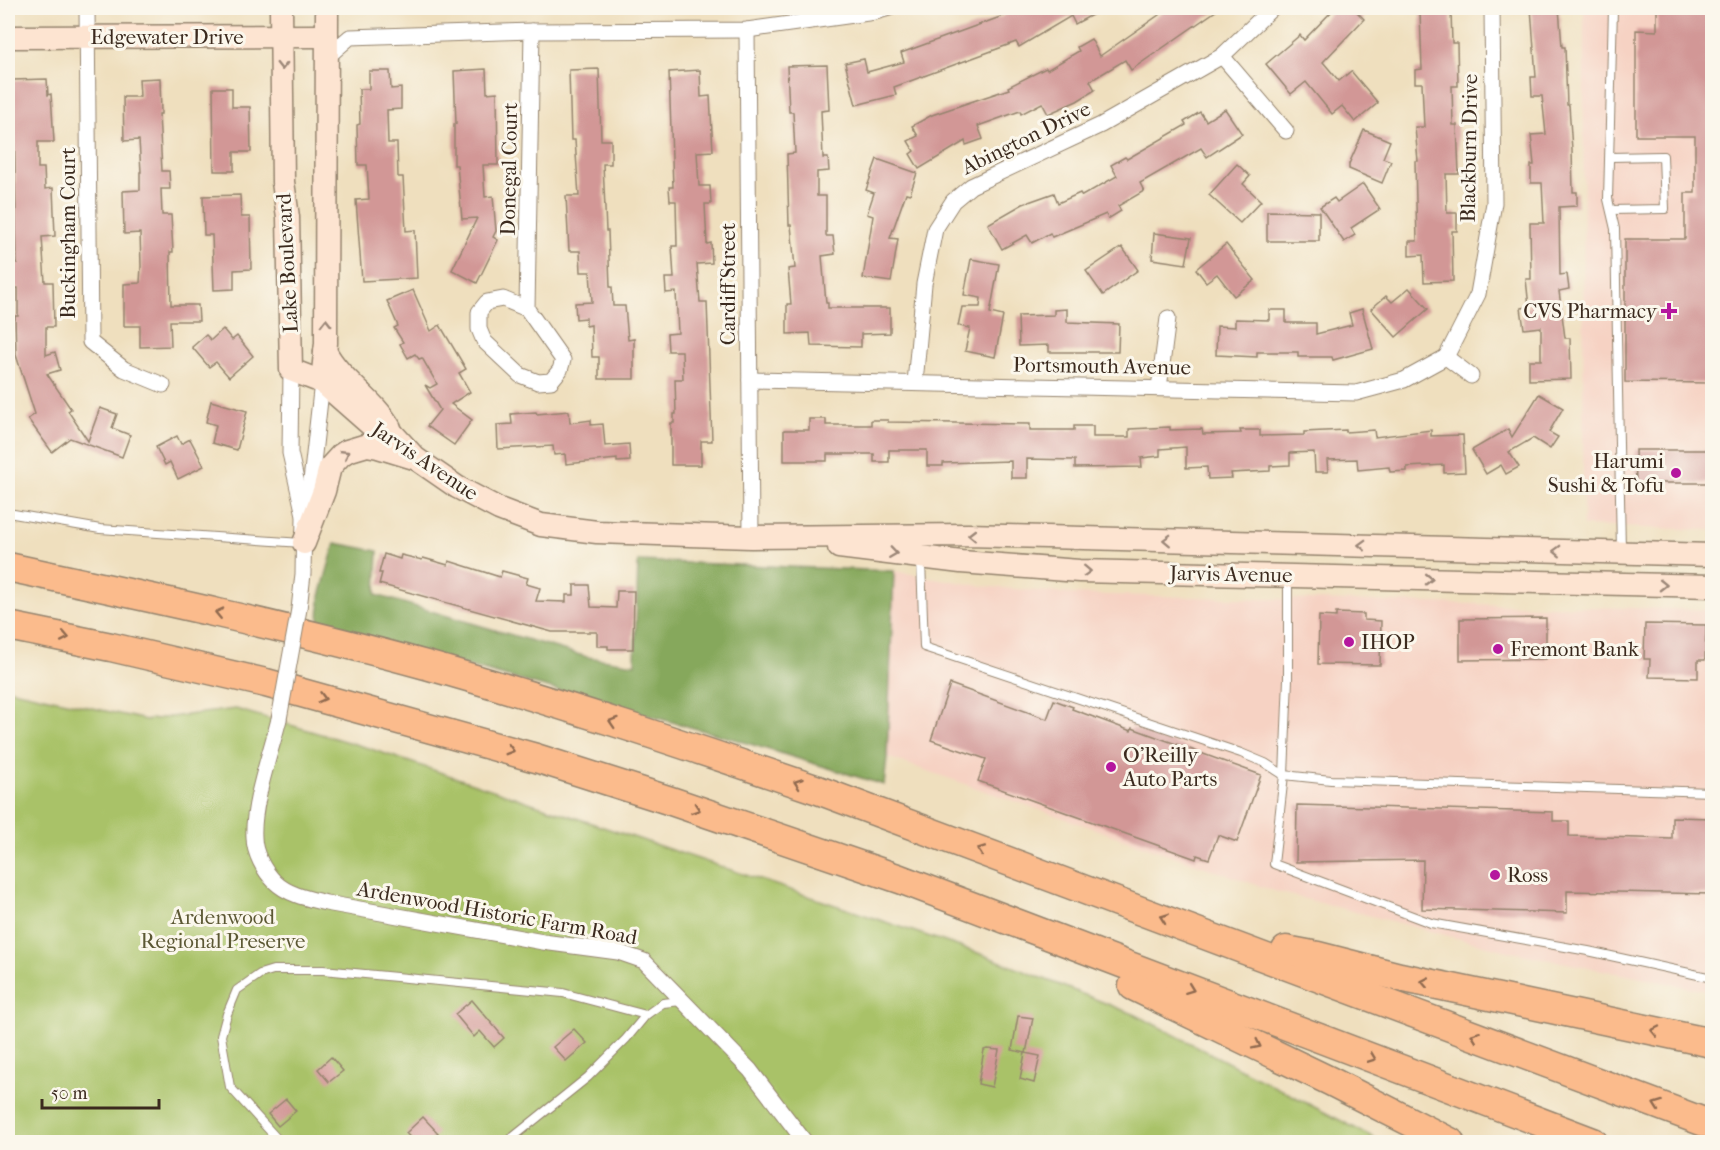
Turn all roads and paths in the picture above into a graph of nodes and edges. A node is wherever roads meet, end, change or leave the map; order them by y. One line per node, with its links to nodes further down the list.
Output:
1 (87, 8): 11 (street)
2 (281, 8): 12 (street, Lake Boulevard)
3 (889, 8): 8 (street)
4 (1272, 8): 14 (street, Abington Drive)
5 (1492, 8): 21 (street, Blackburn Drive)
6 (1613, 8): 16 (lane)
7 (327, 29): 12 (street, Edgewater Drive); 13 (street); 13 (street); 20 (street, Lake Boulevard, one-way to 7)
8 (747, 30): 9 (street); 24 (street, Cardiff Street)
9 (532, 31): 13 (street); 18 (street, Donegal Court)
10 (8, 37): 11 (street, Edgewater Drive)
11 (88, 37): 12 (street, Edgewater Drive); 27 (street, Buckingham Court)
12 (281, 37): 22 (street, Lake Boulevard, one-way to 22)
13 (350, 37)
14 (1222, 56): 15 (street); 26 (street, Abington Drive)
15 (1286, 131)
16 (1610, 157): 17 (lane); 17 (lane)
17 (1611, 210): 35 (lane)
18 (527, 309): 18 (street)
19 (1168, 318): 28 (street)
20 (325, 351): 25 (street, Lake Boulevard); 29 (street)
21 (1446, 357): 23 (street); 28 (street, Portsmouth Avenue)
22 (291, 370): 25 (street, Jarvis Avenue); 32 (street, Lake Boulevard)
23 (1471, 376)
24 (750, 380): 26 (street, Portsmouth Avenue); 33 (street, Cardiff Street)
25 (322, 382): 29 (street, Jarvis Avenue); 32 (street, Lake Boulevard)
26 (915, 382): 28 (street, Portsmouth Avenue)
27 (163, 385)
28 (1159, 388)
29 (393, 434): 30 (street, Jarvis Avenue)
30 (415, 458): 33 (street, Jarvis Avenue); 34 (street, one-way to 30)
31 (8, 513): 34 (lane)
32 (304, 516): 34 (street, Lake Boulevard)
33 (751, 537): 35 (street, Jarvis Avenue, one-way to 33); 37 (street, Jarvis Avenue, one-way to 37)
34 (304, 543): 41 (street, Lake Boulevard)
35 (1621, 552): 36 (street, Jarvis Avenue)
36 (1713, 555)
37 (921, 557): 39 (street, Jarvis Avenue, one-way to 39); 43 (lane)
38 (8, 567): 46 (highway, one-way to 38)
39 (1288, 576): 40 (street, Jarvis Avenue, one-way to 40); 43 (lane)
40 (1713, 586)
41 (299, 609): 48 (street, Ardenwood Historic Farm Road, bridge)
42 (8, 626): 45 (highway, one-way to 45)
43 (1284, 775): 44 (lane); 47 (lane)
44 (1713, 792)
45 (900, 879): 55 (highway, one-way to 55); 56 (highway, one-way to 56)
46 (1219, 938): 50 (highway, one-way to 46); 51 (highway, one-way to 46)
47 (1713, 978)
48 (683, 1001): 49 (lane); 54 (street, Ardenwood Historic Farm Road)
49 (646, 1015): 52 (lane); 53 (lane)
50 (1713, 1043)
51 (1713, 1125)
52 (280, 1143)
53 (507, 1143)
54 (805, 1143)
55 (1450, 1143)
56 (1593, 1143)

